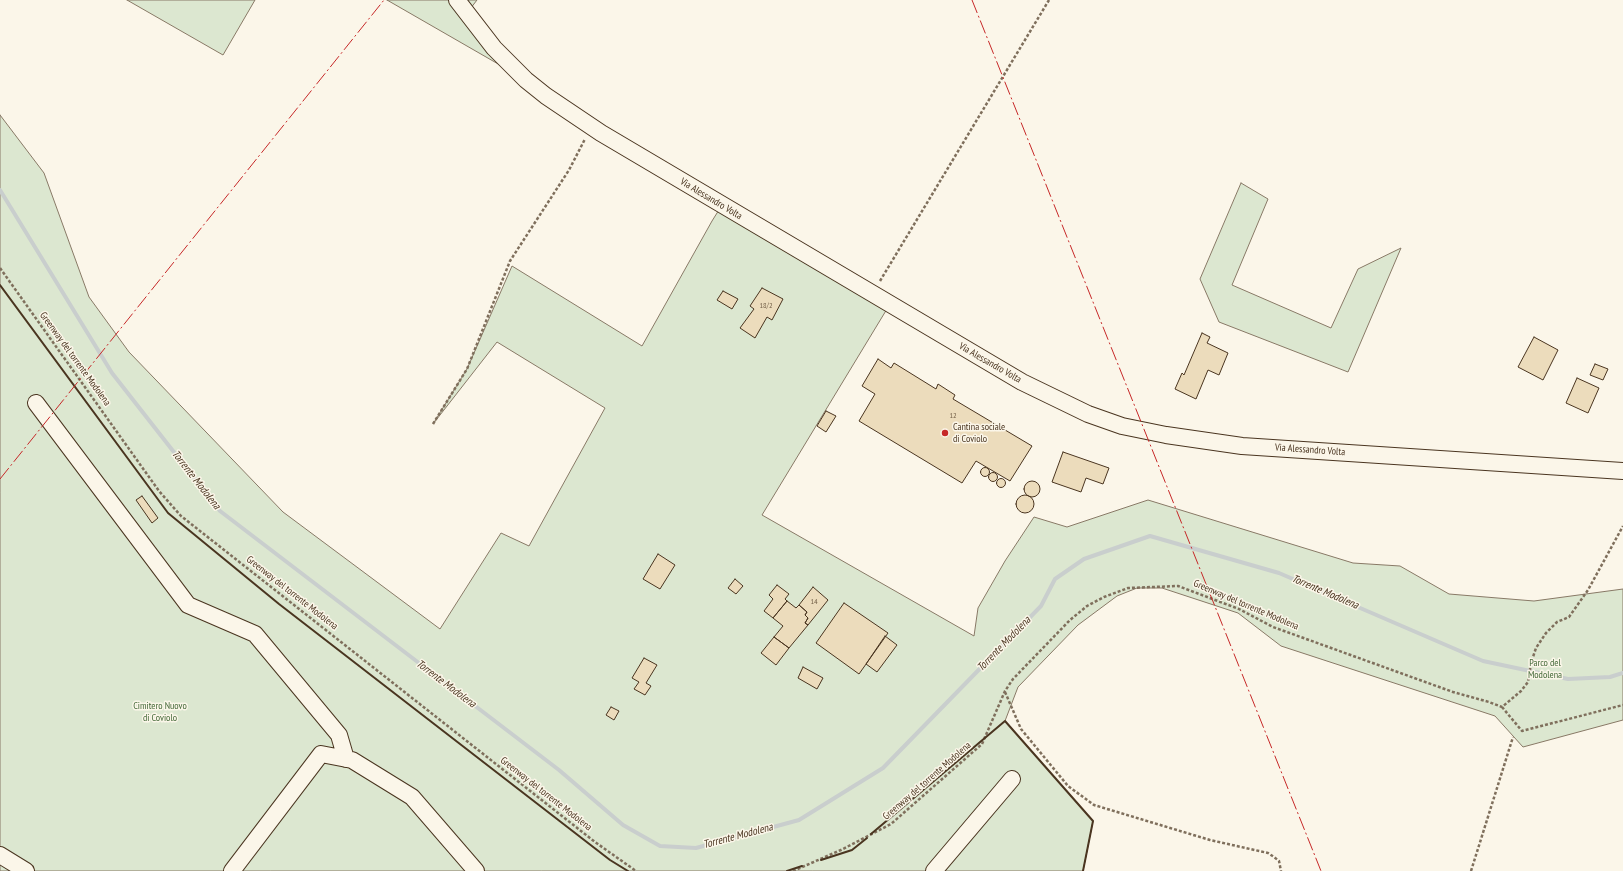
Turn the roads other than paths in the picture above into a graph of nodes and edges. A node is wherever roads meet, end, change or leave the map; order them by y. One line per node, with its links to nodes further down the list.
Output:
1 (457, 0): 3 (street, Via Alessandro Volta)
2 (36, 403): 4 (street)
3 (1623, 470)
4 (346, 759): 8 (street); 9 (street)
5 (1012, 779): 10 (street)
6 (0, 854): 7 (street)
7 (26, 871)
8 (232, 871)
9 (476, 871)
10 (934, 871)

